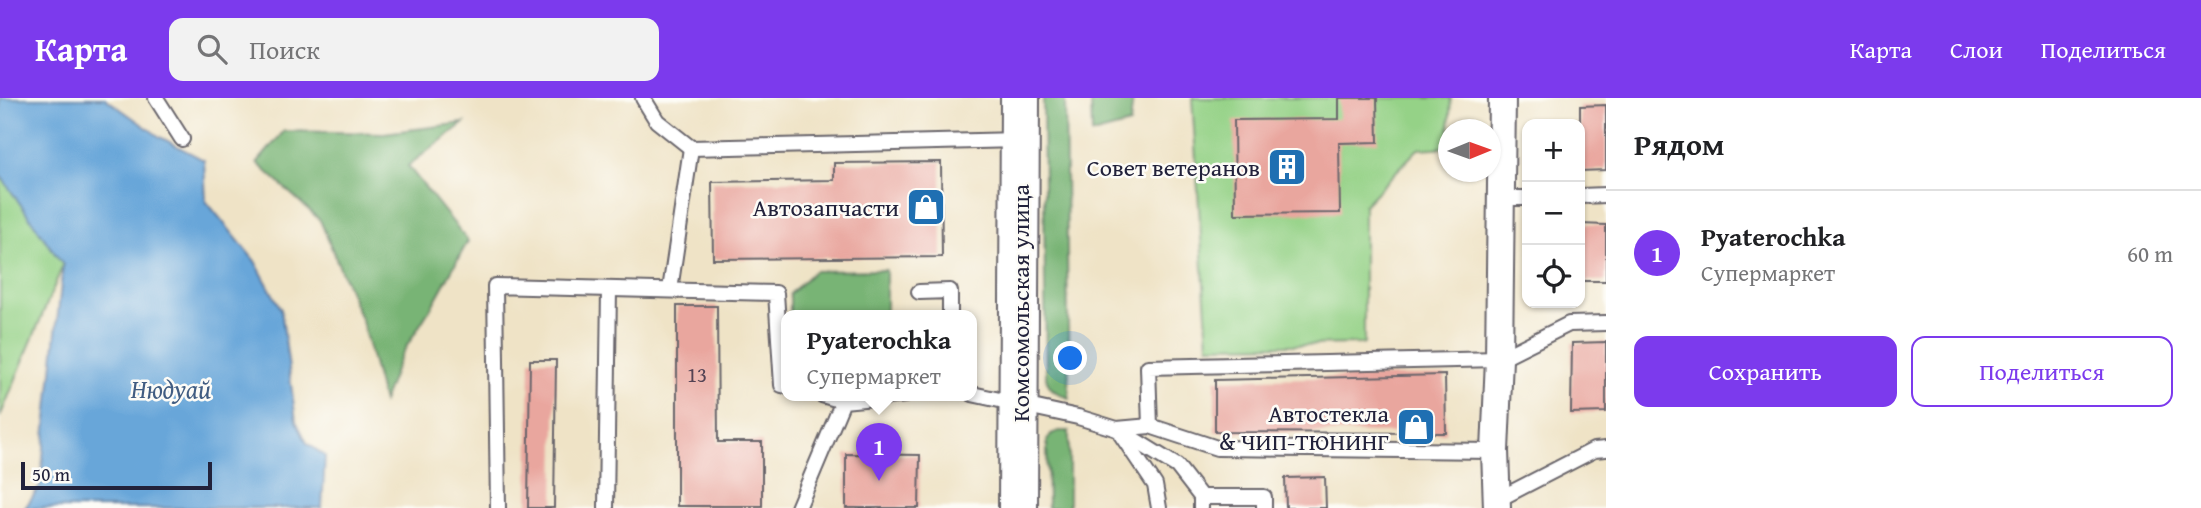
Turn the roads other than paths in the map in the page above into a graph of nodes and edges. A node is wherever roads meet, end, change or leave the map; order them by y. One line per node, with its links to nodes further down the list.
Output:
1 (156, 98): 5 (lane)
2 (643, 98): 7 (lane)
3 (1020, 98): 6 (main road, Комсомольская улица)
4 (1502, 98): 10 (street)
5 (181, 139)
6 (1020, 140): 7 (lane); 20 (main road, Комсомольская улица)
7 (691, 148): 12 (lane)
8 (1606, 195): 9 (lane)
9 (1585, 196)
10 (1514, 198): 16 (street)
11 (609, 289): 12 (lane); 27 (lane); 28 (lane)
12 (670, 290): 17 (lane)
13 (919, 292): 14 (lane)
14 (950, 310)
15 (1606, 323): 16 (lane)
16 (1499, 359): 21 (lane); 24 (street)
17 (781, 369)
18 (977, 395): 20 (lane)
19 (843, 401): 29 (lane)
20 (1019, 404): 22 (lane); 30 (main road, Комсомольская улица)
21 (1150, 426): 22 (lane); 24 (lane)
22 (1117, 429): 25 (lane); 31 (lane)
23 (1606, 449): 26 (lane)
24 (1495, 451): 26 (street)
25 (1201, 503): 32 (lane)
26 (1497, 504)
27 (498, 508)
28 (606, 508)
29 (798, 508)
30 (1018, 508)
31 (1159, 508)
32 (1264, 508)

